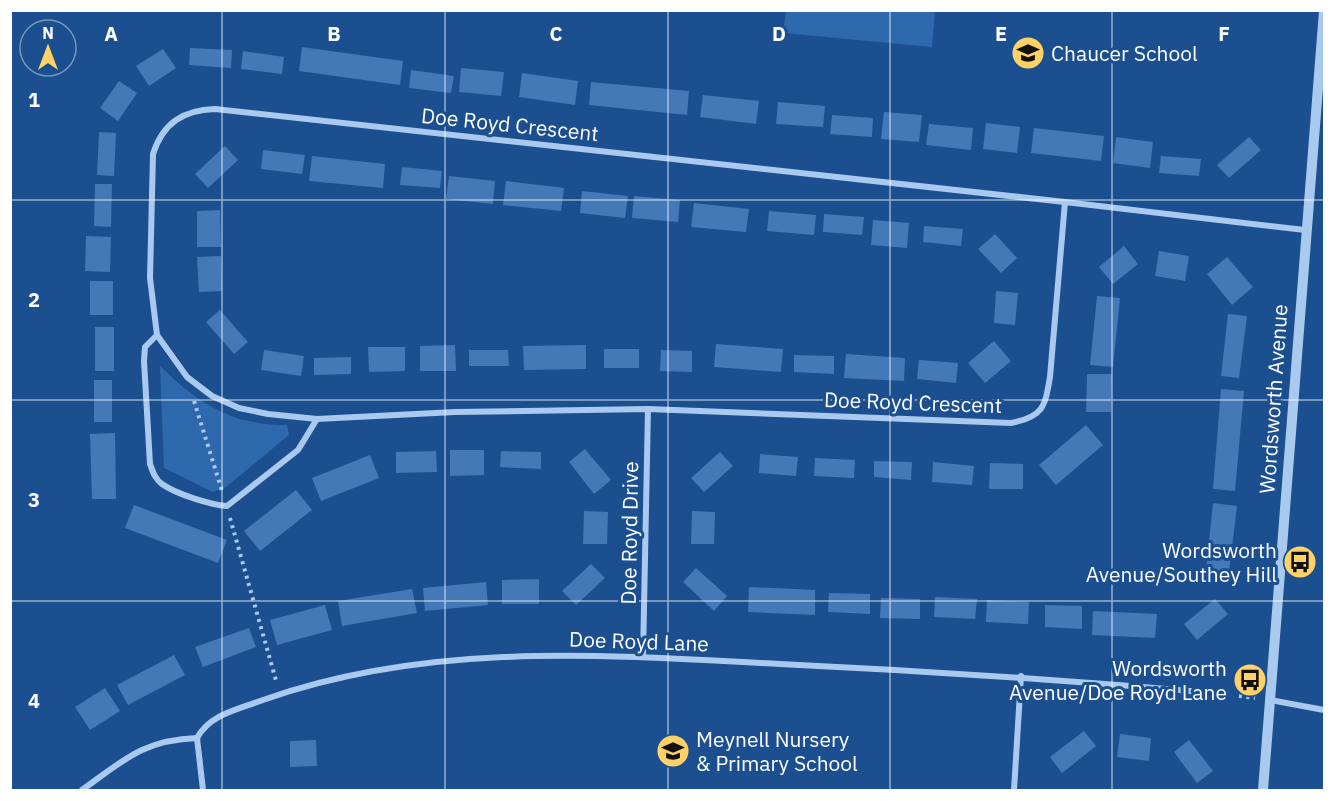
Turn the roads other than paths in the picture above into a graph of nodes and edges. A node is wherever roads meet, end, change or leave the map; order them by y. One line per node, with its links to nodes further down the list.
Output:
1 (1324, 11): 3 (street, Wordsworth Avenue)
2 (1065, 202): 3 (street, Doe Royd Crescent); 4 (street, Doe Royd Crescent); 5 (street, Doe Royd Crescent)
3 (1305, 230): 10 (street, Wordsworth Avenue)
4 (157, 335): 6 (street, Doe Royd Crescent); 6 (street)
5 (648, 409): 6 (street, Doe Royd Crescent); 7 (street, Doe Royd Drive)
6 (317, 419)
7 (643, 657): 8 (street, Doe Royd Lane); 12 (street, Doe Royd Lane)
8 (1021, 676): 9 (street, Doe Royd Lane); 15 (street)
9 (1226, 694)
10 (1270, 700): 11 (street); 16 (street, Wordsworth Avenue)
11 (1324, 710)
12 (197, 738): 13 (street); 14 (street)
13 (82, 790)
14 (203, 790)
15 (1014, 790)
16 (1263, 790)

